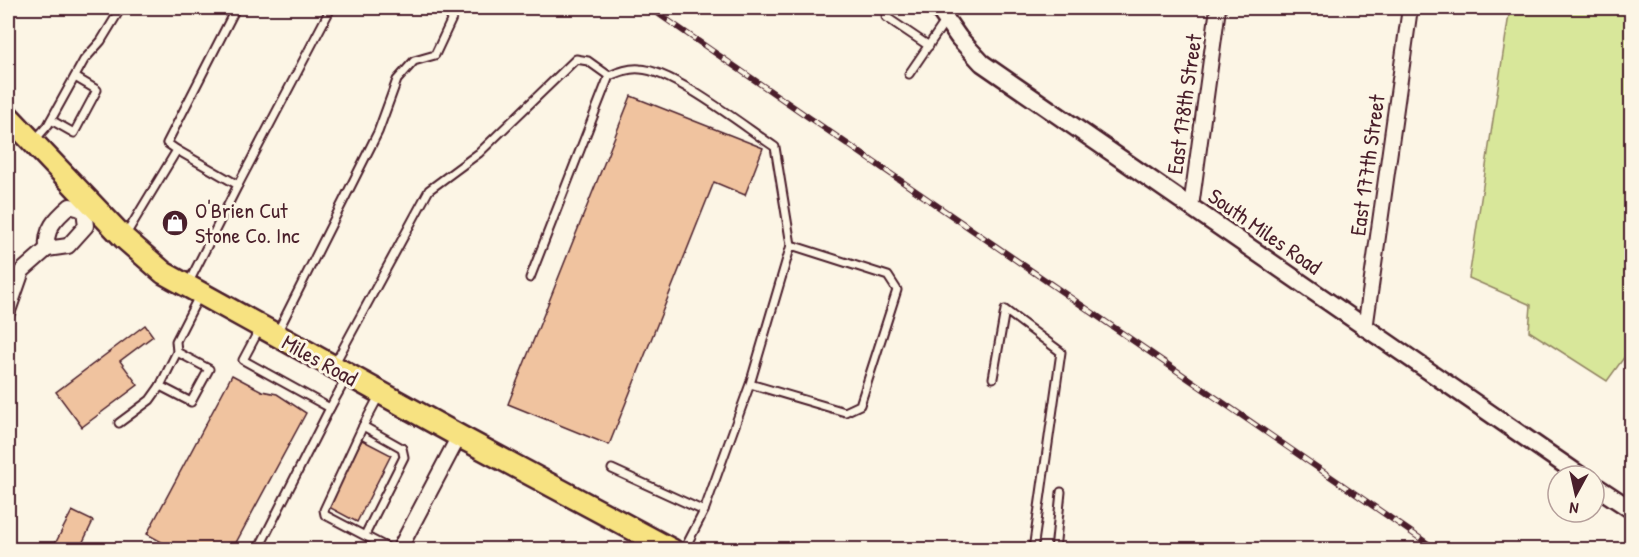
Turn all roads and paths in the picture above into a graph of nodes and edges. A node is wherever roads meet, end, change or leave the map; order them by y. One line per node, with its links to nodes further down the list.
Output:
1 (121, 8): 11 (lane)
2 (236, 8): 16 (lane)
3 (331, 8): 17 (lane)
4 (457, 8): 29 (lane)
5 (1218, 8): 19 (street, East 178th Street)
6 (1410, 8): 28 (street, East 177th Street)
7 (942, 14): 9 (lane); 19 (street, South Miles Road)
8 (886, 18): 9 (lane)
9 (929, 46): 10 (lane)
10 (909, 74)
11 (75, 76): 14 (lane); 14 (lane)
12 (609, 76): 21 (lane); 25 (lane); 31 (lane)
13 (8, 116): 15 (main road, Miles Road)
14 (51, 120): 15 (lane)
15 (33, 143): 18 (main road, Miles Road)
16 (177, 150): 17 (lane); 20 (lane)
17 (238, 185): 26 (lane)
18 (87, 206): 20 (main road, Miles Road); 22 (street); 22 (street)
19 (1191, 207): 28 (street, South Miles Road)
20 (124, 238): 26 (main road, Miles Road)
21 (791, 245): 33 (lane); 33 (lane)
22 (47, 249): 24 (street)
23 (8, 267): 24 (street)
24 (22, 271): 27 (street)
25 (530, 278)
26 (194, 290): 29 (main road, Miles Road); 30 (lane)
27 (8, 311)
28 (1365, 329): 40 (street, South Miles Road)
29 (268, 331): 31 (main road, Miles Road); 36 (lane)
30 (177, 352): 34 (lane); 34 (lane)
31 (341, 371): 35 (main road, Miles Road); 36 (lane)
32 (993, 378): 52 (lane)
33 (750, 384): 45 (lane)
34 (160, 386): 37 (lane)
35 (381, 393): 38 (lane); 39 (main road, Miles Road)
36 (330, 408): 47 (lane)
37 (119, 423)
38 (363, 426): 46 (lane); 46 (lane)
39 (459, 436): 49 (street); 50 (main road, Miles Road)
40 (1563, 464)
41 (612, 469): 45 (lane)
42 (1061, 492): 53 (lane)
43 (1606, 493): 44 (street)
44 (1632, 510)
45 (704, 511): 51 (lane)
46 (365, 535): 48 (lane)
47 (258, 549)
48 (392, 549)
49 (399, 549)
50 (672, 549)
51 (684, 549)
52 (1033, 549)
53 (1055, 549)

